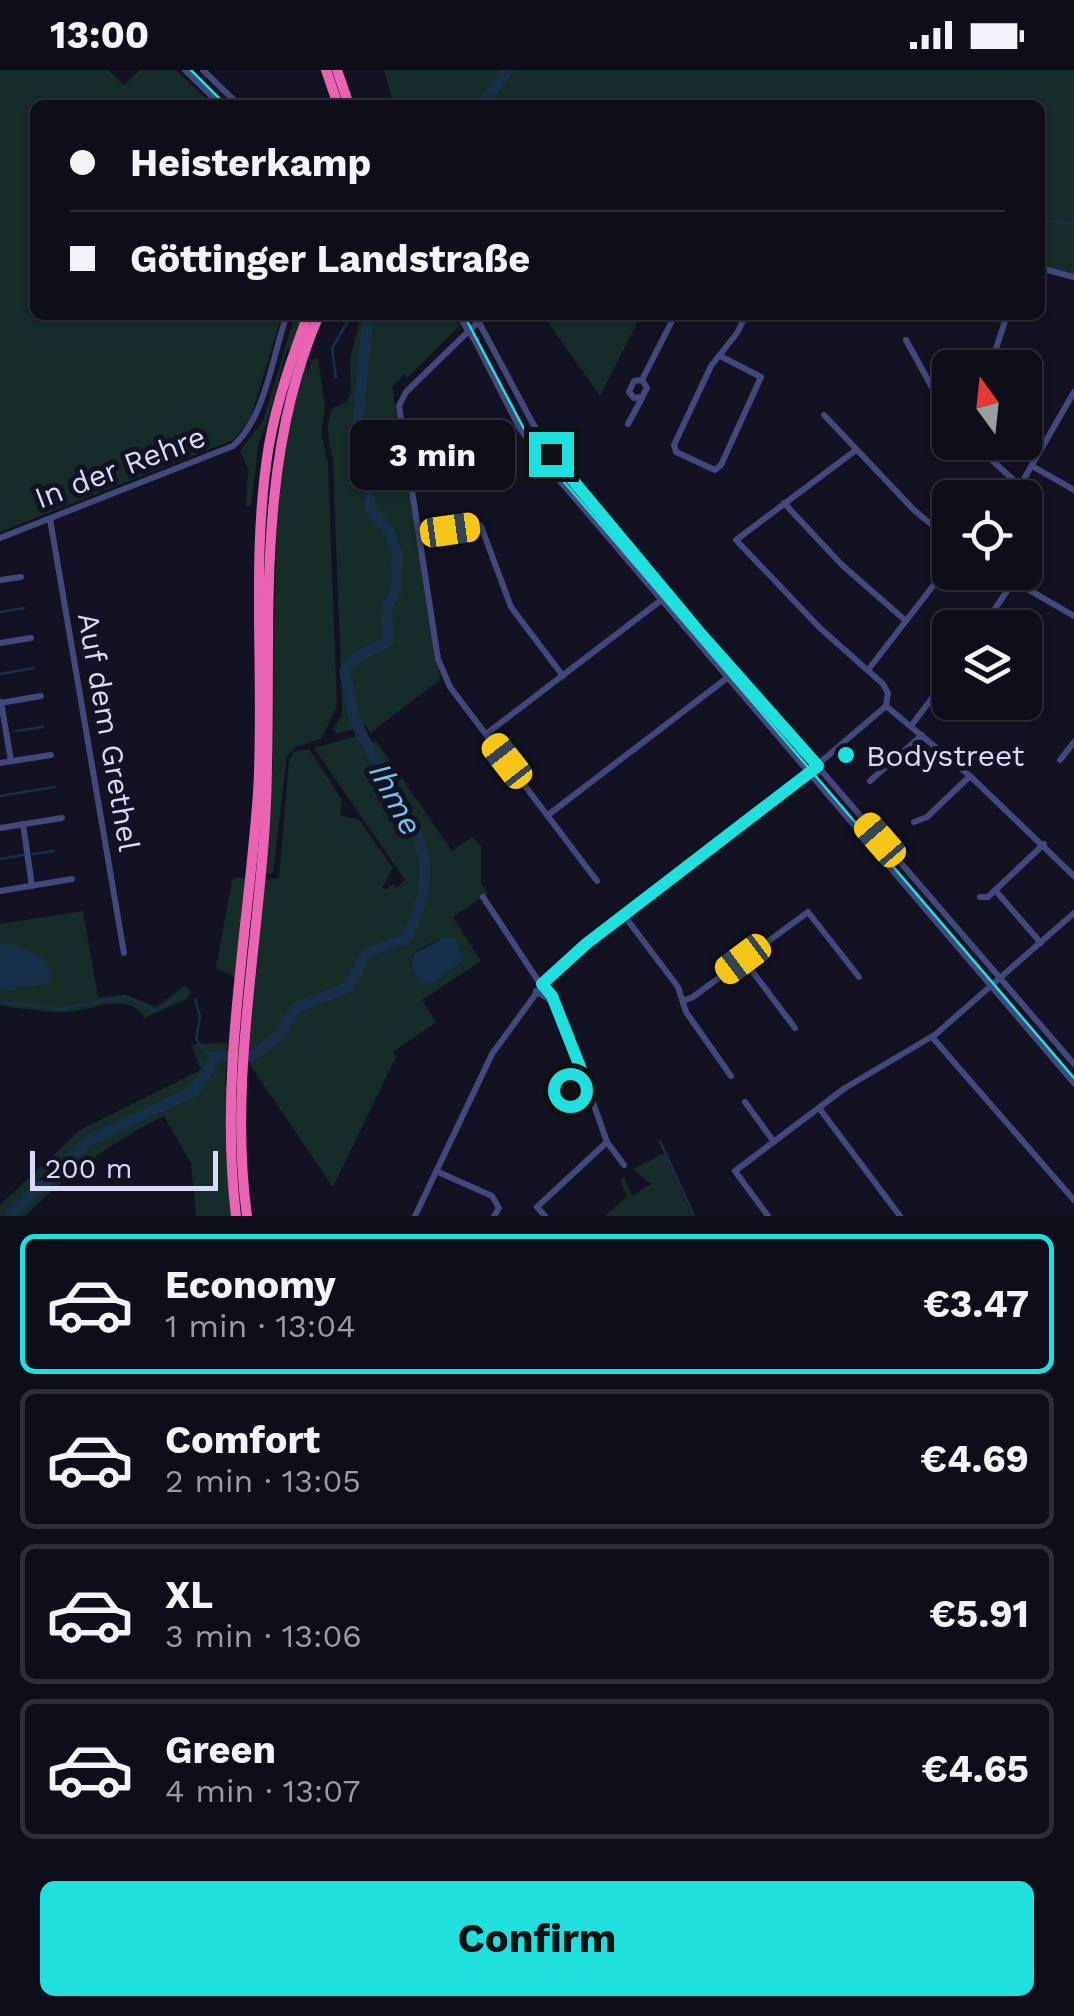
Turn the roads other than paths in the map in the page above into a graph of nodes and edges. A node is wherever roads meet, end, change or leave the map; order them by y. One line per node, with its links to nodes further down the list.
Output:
1 (185, 70): 5 (street)
2 (326, 70): 7 (highway)
3 (337, 70): 8 (highway)
4 (205, 71): 6 (street)
5 (215, 100)
6 (234, 100)
7 (336, 100)
8 (347, 100)
9 (1045, 269): 10 (street)
10 (1074, 277)
11 (285, 320): 37 (street, In der Rehre)
12 (306, 320): 95 (highway)
13 (317, 320): 95 (highway)
14 (462, 320): 20 (street)
15 (475, 320): 20 (street)
16 (478, 320): 45 (street)
17 (672, 320): 24 (street)
18 (743, 320): 23 (street)
19 (1005, 320): 22 (street)
20 (468, 329): 39 (street); 45 (street)
21 (906, 340): 25 (street)
22 (996, 350)
23 (720, 356): 23 (street)
24 (642, 380): 27 (street); 27 (street)
25 (932, 387)
26 (1074, 392): 32 (street)
27 (642, 397): 29 (street)
28 (824, 415): 30 (street)
29 (628, 424)
30 (856, 450): 36 (street); 38 (street)
31 (992, 460): 33 (street)
32 (1032, 466): 34 (street); 35 (street)
33 (1013, 480)
34 (1024, 480)
35 (1074, 490)
36 (784, 503): 47 (street); 50 (street)
37 (50, 519): 40 (street, In der Rehre); 85 (street, Auf dem Grethel)
38 (932, 525)
39 (419, 535): 51 (street); 58 (street)
40 (0, 538)
41 (22, 577): 42 (street)
42 (0, 580)
43 (932, 587): 47 (street)
44 (1027, 590): 46 (street)
45 (665, 598): 51 (street); 52 (street); 65 (street)
46 (1074, 616)
47 (906, 621): 50 (street)
48 (31, 638): 49 (street)
49 (0, 642)
50 (868, 670): 56 (street)
51 (562, 676): 58 (street)
52 (728, 678): 65 (street); 68 (street)
53 (41, 696): 55 (street)
54 (932, 698): 57 (street)
55 (1, 702): 63 (street)
56 (886, 706): 57 (street); 65 (street)
57 (911, 726): 59 (street)
58 (486, 734): 68 (street)
59 (922, 735): 66 (street); 67 (street)
60 (1074, 742): 62 (street)
61 (51, 755): 63 (street)
62 (1060, 760)
63 (11, 761): 64 (street)
64 (0, 763)
65 (813, 770): 83 (street); 88 (street); 88 (street)
66 (970, 776): 70 (street); 73 (street)
67 (870, 781)
68 (548, 815): 76 (street)
69 (62, 818): 71 (street)
70 (914, 822)
71 (23, 824): 72 (street); 77 (street)
72 (0, 828)
73 (1044, 844): 74 (street); 78 (street)
74 (1074, 876)
75 (72, 880): 77 (street)
76 (597, 881)
77 (32, 886): 79 (street)
78 (996, 890): 80 (street); 84 (street)
79 (0, 891)
80 (980, 897)
81 (483, 898): 89 (street)
82 (1074, 913): 84 (street)
83 (623, 914): 89 (street); 91 (street)
84 (1041, 942): 88 (street)
85 (124, 953)
86 (743, 959): 87 (street); 91 (street); 93 (street)
87 (858, 977)
88 (996, 983): 94 (street); 96 (street); 100 (street)
89 (542, 984): 90 (street); 92 (street)
90 (536, 991): 92 (street); 107 (street)
91 (682, 1000): 98 (street)
92 (554, 1002): 99 (street)
93 (795, 1028)
94 (932, 1036): 103 (street); 108 (street)
95 (240, 1041): 97 (highway)
96 (1074, 1064)
97 (238, 1068): 109 (highway); 110 (highway)
98 (731, 1076)
99 (586, 1082): 101 (street); 104 (street)
100 (1074, 1083)
101 (558, 1100)
102 (745, 1102): 105 (street)
103 (819, 1108): 105 (street); 115 (street)
104 (608, 1142): 106 (street); 113 (street)
105 (774, 1142): 114 (street)
106 (624, 1165)
107 (436, 1171): 111 (street); 112 (street)
108 (1074, 1200)
109 (236, 1216)
110 (247, 1216)
111 (415, 1216)
112 (494, 1216)
113 (544, 1216)
114 (768, 1216)
115 (900, 1216)

